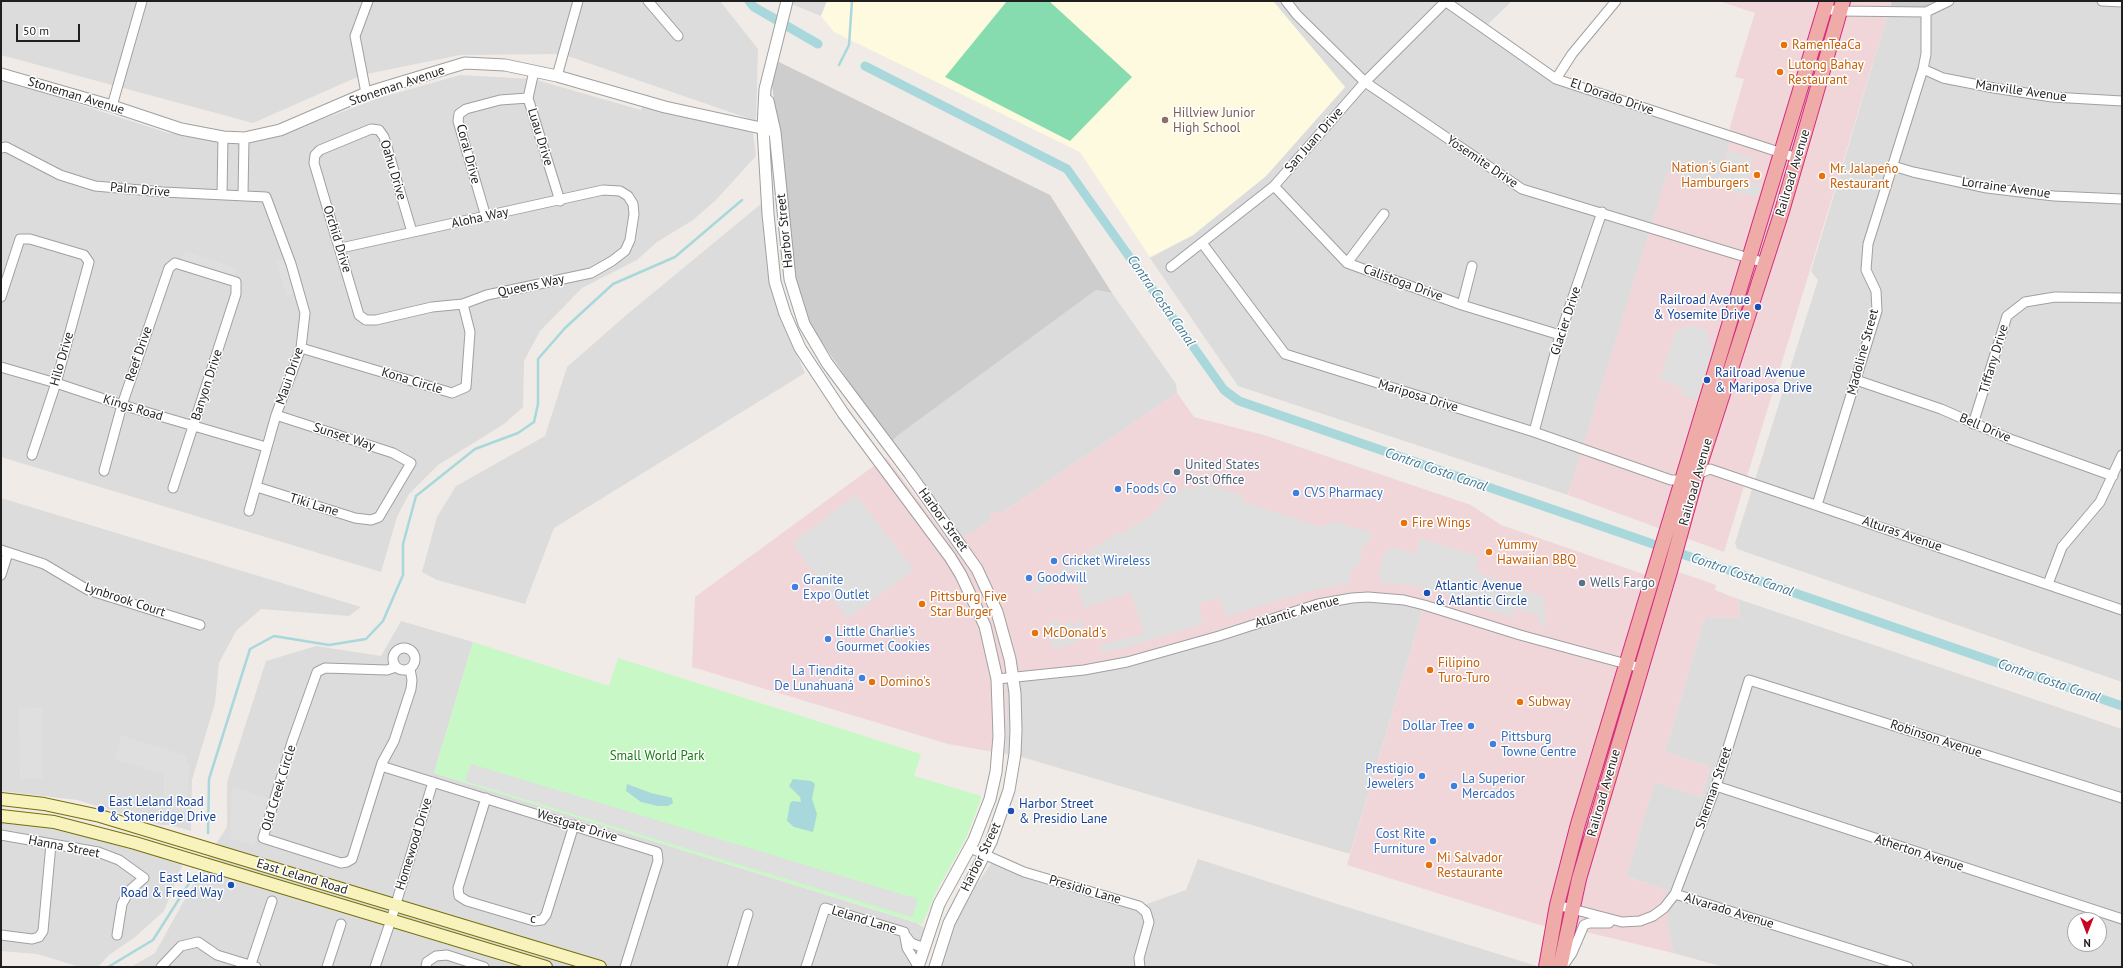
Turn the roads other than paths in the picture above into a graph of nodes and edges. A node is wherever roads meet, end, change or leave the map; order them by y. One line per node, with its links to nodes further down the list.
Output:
1 (142, 1): 26 (street)
2 (368, 1): 23 (street)
3 (578, 1): 19 (street)
4 (648, 1): 15 (street)
5 (1286, 1): 21 (street, Yosemite Drive)
6 (1445, 1): 20 (street, El Dorado Drive); 21 (street, San Juan Drive)
7 (1616, 1): 20 (street)
8 (1949, 1): 14 (street)
9 (2102, 1): 10 (street)
10 (2122, 2)
11 (786, 3): 22 (street, Harbor Street)
12 (1826, 5): 13 (street); 32 (highway, Railroad Avenue)
13 (1841, 6): 14 (street); 34 (highway, Railroad Avenue)
14 (1926, 12): 16 (street, Madoline Street)
15 (678, 36)
16 (1923, 69): 25 (street, Manville Avenue); 35 (street, Madoline Street)
17 (534, 71): 19 (street, Stoneman Avenue); 23 (street, Stoneman Avenue); 24 (street, Luau Drive)
18 (1, 74): 26 (street, Stoneman Avenue)
19 (557, 76): 27 (street, Stoneman Avenue)
20 (1556, 79): 32 (street, El Dorado Drive)
21 (1365, 82): 36 (street, San Juan Drive); 42 (street, Yosemite Drive)
22 (765, 89): 27 (street, Harbor Street); 28 (street, Harbor Street)
23 (366, 93): 30 (street, Stoneman Avenue)
24 (528, 98): 41 (street, Luau Drive); 45 (street, Coral Drive)
25 (2122, 101)
26 (112, 106): 29 (street, Stoneman Avenue)
27 (763, 128): 28 (street, Stoneman Avenue); 85 (street, Harbor Street)
28 (775, 132): 83 (street, Harbor Street)
29 (223, 137): 30 (street, Stoneman Avenue); 38 (street)
30 (244, 138): 39 (street)
31 (1, 148): 38 (street, Palm Drive)
32 (1782, 154): 34 (street, El Dorado Drive); 49 (highway, Railroad Avenue)
33 (315, 155): 46 (street, Oahu Drive); 48 (street, Orchid Drive)
34 (1797, 158): 51 (highway, Railroad Avenue)
35 (1893, 166): 40 (street, Lorraine Avenue); 63 (street, Madoline Street)
36 (1274, 186): 47 (street, San Juan Drive); 50 (street, Calistoga Drive)
37 (620, 191): 41 (street, Aloha Way); 57 (street, Queens Way)
38 (222, 195): 39 (street, Palm Drive)
39 (243, 195): 44 (street, Palm Drive)
40 (2122, 199)
41 (560, 201): 45 (street, Aloha Way)
42 (1602, 212): 49 (street, Yosemite Drive); 60 (street, Glacier Drive)
43 (1384, 214): 50 (street)
44 (275, 217): 61 (street, Maui Drive)
45 (486, 217): 46 (street, Aloha Way)
46 (412, 232): 48 (street, Aloha Way)
47 (1202, 243): 53 (street, San Juan Drive); 69 (street, Mariposa Drive)
48 (341, 248): 59 (street, Orchid Drive)
49 (1751, 258): 51 (street, Yosemite Drive); 76 (highway, Railroad Avenue)
50 (1347, 263): 58 (street, Calistoga Drive)
51 (1765, 263): 74 (highway, Railroad Avenue)
52 (1472, 266): 58 (street)
53 (1171, 267)
54 (236, 282): 65 (street, Reef Drive); 68 (street, Banyon Drive)
55 (1, 297): 64 (street, Hilo Drive)
56 (2122, 298): 67 (street, Tiffany Drive)
57 (463, 304): 59 (street, Queens Way); 61 (street, Kona Circle)
58 (1462, 304): 60 (street, Calistoga Drive)
59 (366, 320)
60 (1560, 335): 69 (street, Glacier Drive)
61 (301, 348): 66 (street, Maui Drive)
62 (1, 367): 64 (street, Kings Road)
63 (1856, 380): 67 (street, Bell Drive); 79 (street, Madoline Street)
64 (56, 383): 65 (street, Kings Road); 71 (street, Hilo Drive)
65 (122, 406): 68 (street, Kings Road); 73 (street, Reef Drive)
66 (276, 415): 70 (street, Maui Drive); 81 (street, Sunset Way)
67 (1973, 424): 75 (street, Bell Drive)
68 (193, 426): 70 (street, Kings Road); 78 (street, Banyon Drive)
69 (1534, 432): 76 (street, Mariposa Drive)
70 (266, 447): 77 (street, Maui Drive)
71 (32, 455)
72 (2122, 455): 75 (street)
73 (104, 471)
74 (1697, 474): 76 (street, Alturas Avenue); 79 (street, Alturas Avenue); 82 (highway, Railroad Avenue)
75 (2113, 476): 88 (street)
76 (1683, 480): 82 (highway, Railroad Avenue)
77 (256, 487): 80 (street, Maui Drive); 81 (street, Tiki Lane)
78 (173, 488)
79 (1817, 505): 88 (street, Alturas Avenue)
80 (249, 511)
81 (371, 520)
82 (1673, 534): 86 (highway, Railroad Avenue)
83 (963, 548): 85 (street); 95 (street, Harbor Street)
84 (5, 552): 87 (street); 90 (street, Lynbrook Court)
85 (950, 557): 96 (street, Harbor Street)
86 (1664, 567): 91 (highway, Railroad Avenue); 93 (highway, Railroad Avenue)
87 (1, 575)
88 (2048, 584): 89 (street, Alturas Avenue)
89 (2122, 610)
90 (200, 625)
91 (1625, 663): 93 (street, Atlantic Avenue); 95 (street, Atlantic Avenue); 113 (highway, Railroad Avenue)
92 (396, 667): 94 (street); 94 (street); 98 (street, Old Creek Circle)
93 (1641, 668): 114 (highway, Railroad Avenue)
94 (410, 669): 98 (street, Old Creek Circle)
95 (1013, 678): 96 (street, Atlantic Avenue); 109 (street, Harbor Street)
96 (997, 679): 108 (street, Harbor Street)
97 (1749, 680): 100 (street, Sherman Street); 102 (street, Robinson Avenue)
98 (381, 766): 99 (street, Westgate Drive)
99 (433, 782): 101 (street, Westgate Drive); 112 (street, Homewood Drive)
100 (1716, 786): 110 (street, Sherman Street); 116 (street, Atherton Avenue)
101 (486, 798): 105 (street, Westgate Drive); 105 (street, c)
102 (2122, 798)
103 (1, 799): 112 (main road, East Leland Road)
104 (1, 816): 117 (main road, East Leland Road)
105 (574, 825): 132 (street, Westgate Drive)
106 (1, 835): 107 (street, Hanna Street)
107 (51, 844): 121 (street, Hanna Street); 122 (street)
108 (970, 848): 109 (street, Presidio Lane); 123 (street, Harbor Street)
109 (985, 856): 136 (street, Harbor Street); 137 (street, Presidio Lane)
110 (1675, 894): 118 (street, Alvarado Avenue); 140 (street, Alvarado Avenue)
111 (272, 901): 124 (street)
112 (396, 905): 117 (street, Homewood Drive); 131 (main road, East Leland Road)
113 (1557, 906): 114 (street, Alvarado Avenue); 138 (highway, Railroad Avenue)
114 (1573, 909): 118 (street, Alvarado Avenue); 139 (highway, Railroad Avenue)
115 (748, 914): 133 (street)
116 (2122, 919)
117 (391, 920): 127 (street, Homewood Drive); 130 (main road, East Leland Road)
118 (1622, 922): 139 (street)
119 (341, 924): 126 (street)
120 (904, 932): 123 (street); 134 (street, Leland Lane); 135 (street, Leland Lane)
121 (117, 934)
122 (1, 936)
123 (924, 948): 135 (street, Harbor Street)
124 (252, 966): 125 (street)
125 (161, 967)
126 (327, 967)
127 (375, 967)
128 (426, 967): 129 (street)
129 (484, 967)
130 (546, 967)
131 (600, 967)
132 (625, 967)
133 (732, 967)
134 (806, 967)
135 (918, 967)
136 (935, 967)
137 (1140, 967)
138 (1546, 967)
139 (1562, 967)
140 (1908, 967)

